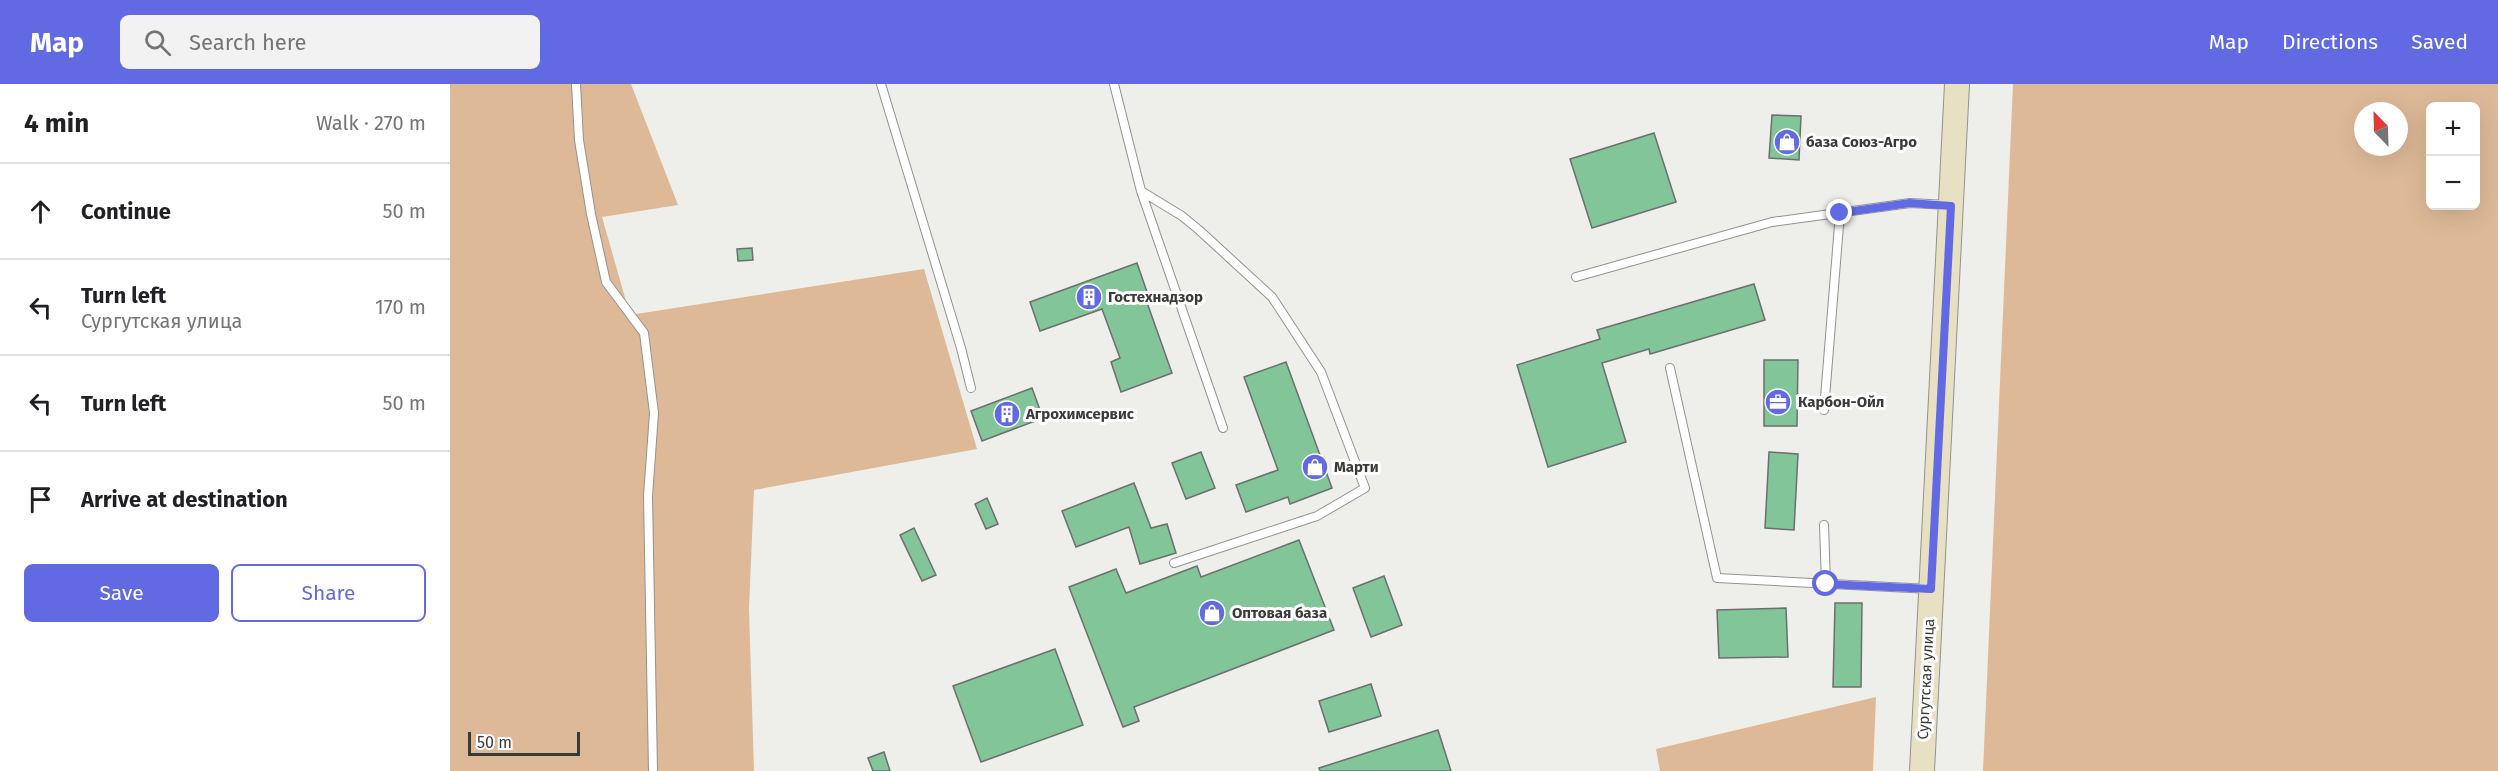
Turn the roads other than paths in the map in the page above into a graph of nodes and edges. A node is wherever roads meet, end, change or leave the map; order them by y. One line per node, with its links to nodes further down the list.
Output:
1 (576, 84): 17 (lane)
2 (881, 84): 10 (lane)
3 (1114, 84): 5 (lane)
4 (1957, 84): 6 (street, Сургутская улица)
5 (1141, 191): 12 (lane); 14 (lane)
6 (1951, 206): 7 (lane); 16 (street, Сургутская улица)
7 (1840, 213): 8 (lane); 11 (lane)
8 (1576, 277)
9 (1670, 368): 15 (lane)
10 (971, 388)
11 (1824, 410)
12 (1222, 428)
13 (1824, 525): 15 (lane)
14 (1174, 563)
15 (1826, 584): 16 (lane)
16 (1931, 589): 18 (street, Сургутская улица)
17 (653, 771)
18 (1922, 771)

